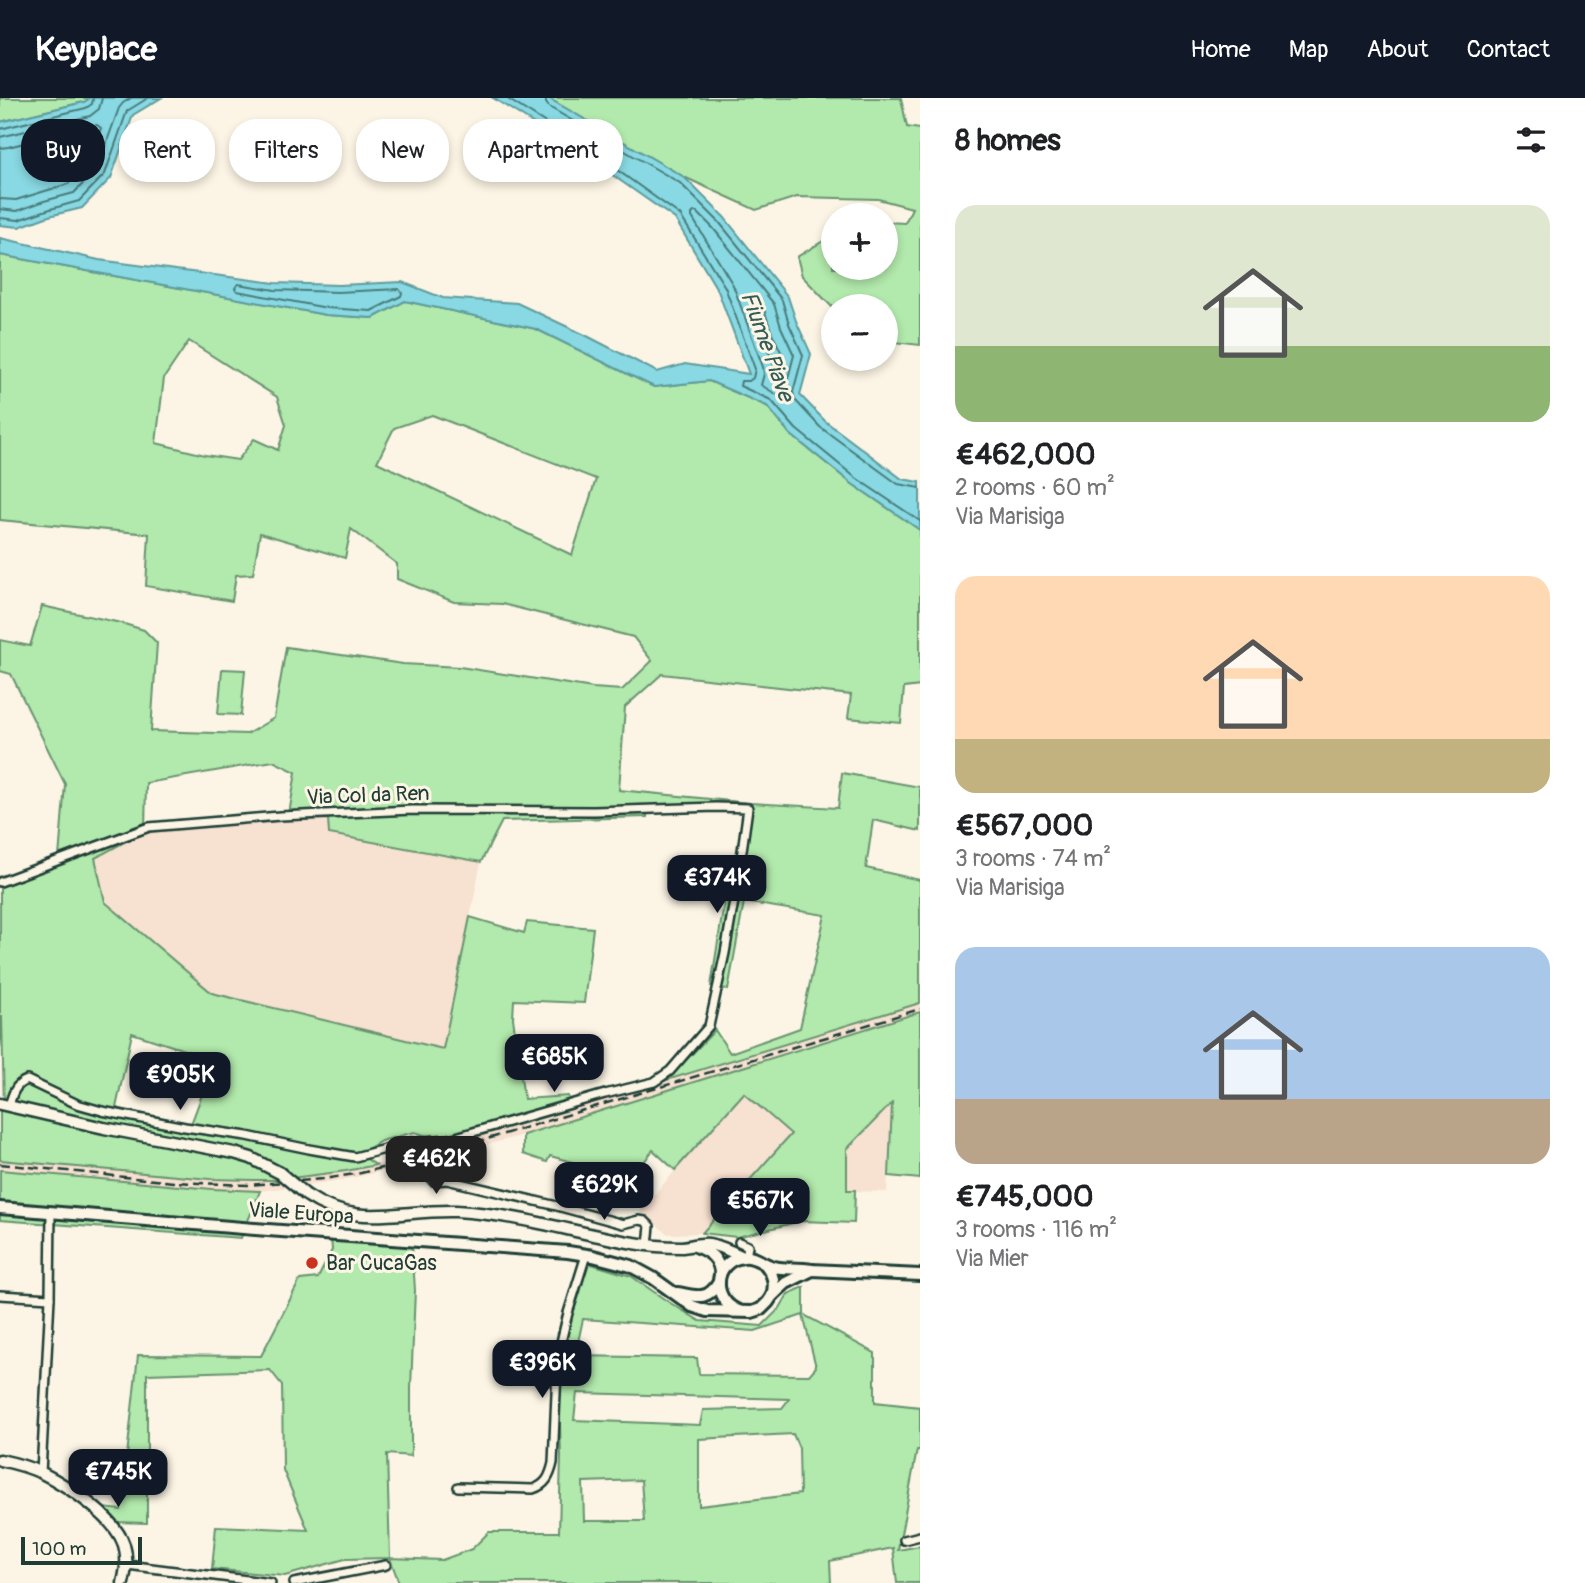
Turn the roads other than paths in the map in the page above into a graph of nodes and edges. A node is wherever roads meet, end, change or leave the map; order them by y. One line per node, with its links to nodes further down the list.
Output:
1 (0, 882): 2 (street, Via Col da Ren)
2 (4, 1105): 7 (main road, bridge)
3 (433, 1181): 7 (street)
4 (0, 1208): 5 (main road, Viale Europa)
5 (51, 1212): 9 (main road, Viale Europa); 18 (street)
6 (739, 1241): 10 (street)
7 (648, 1245): 8 (main road)
8 (694, 1246): 10 (main road); 14 (main road)
9 (586, 1255): 15 (main road, Viale Europa); 22 (street)
10 (745, 1257): 11 (main road); 14 (main road)
11 (765, 1264): 12 (main road); 17 (main road)
12 (812, 1270): 13 (main road); 17 (main road)
13 (920, 1275)
14 (720, 1279): 15 (main road, Viale Europa); 19 (main road)
15 (674, 1292): 19 (main road, Viale Europa)
16 (0, 1295): 18 (street)
17 (772, 1296): 19 (main road)
18 (50, 1298): 21 (street)
19 (742, 1312)
20 (0, 1460): 21 (main road)
21 (41, 1473): 25 (main road)
22 (458, 1487)
23 (920, 1536): 24 (street)
24 (904, 1540)
25 (127, 1565): 27 (main road); 28 (street)
26 (386, 1565): 29 (street)
27 (123, 1583)
28 (271, 1583)
29 (294, 1583)

